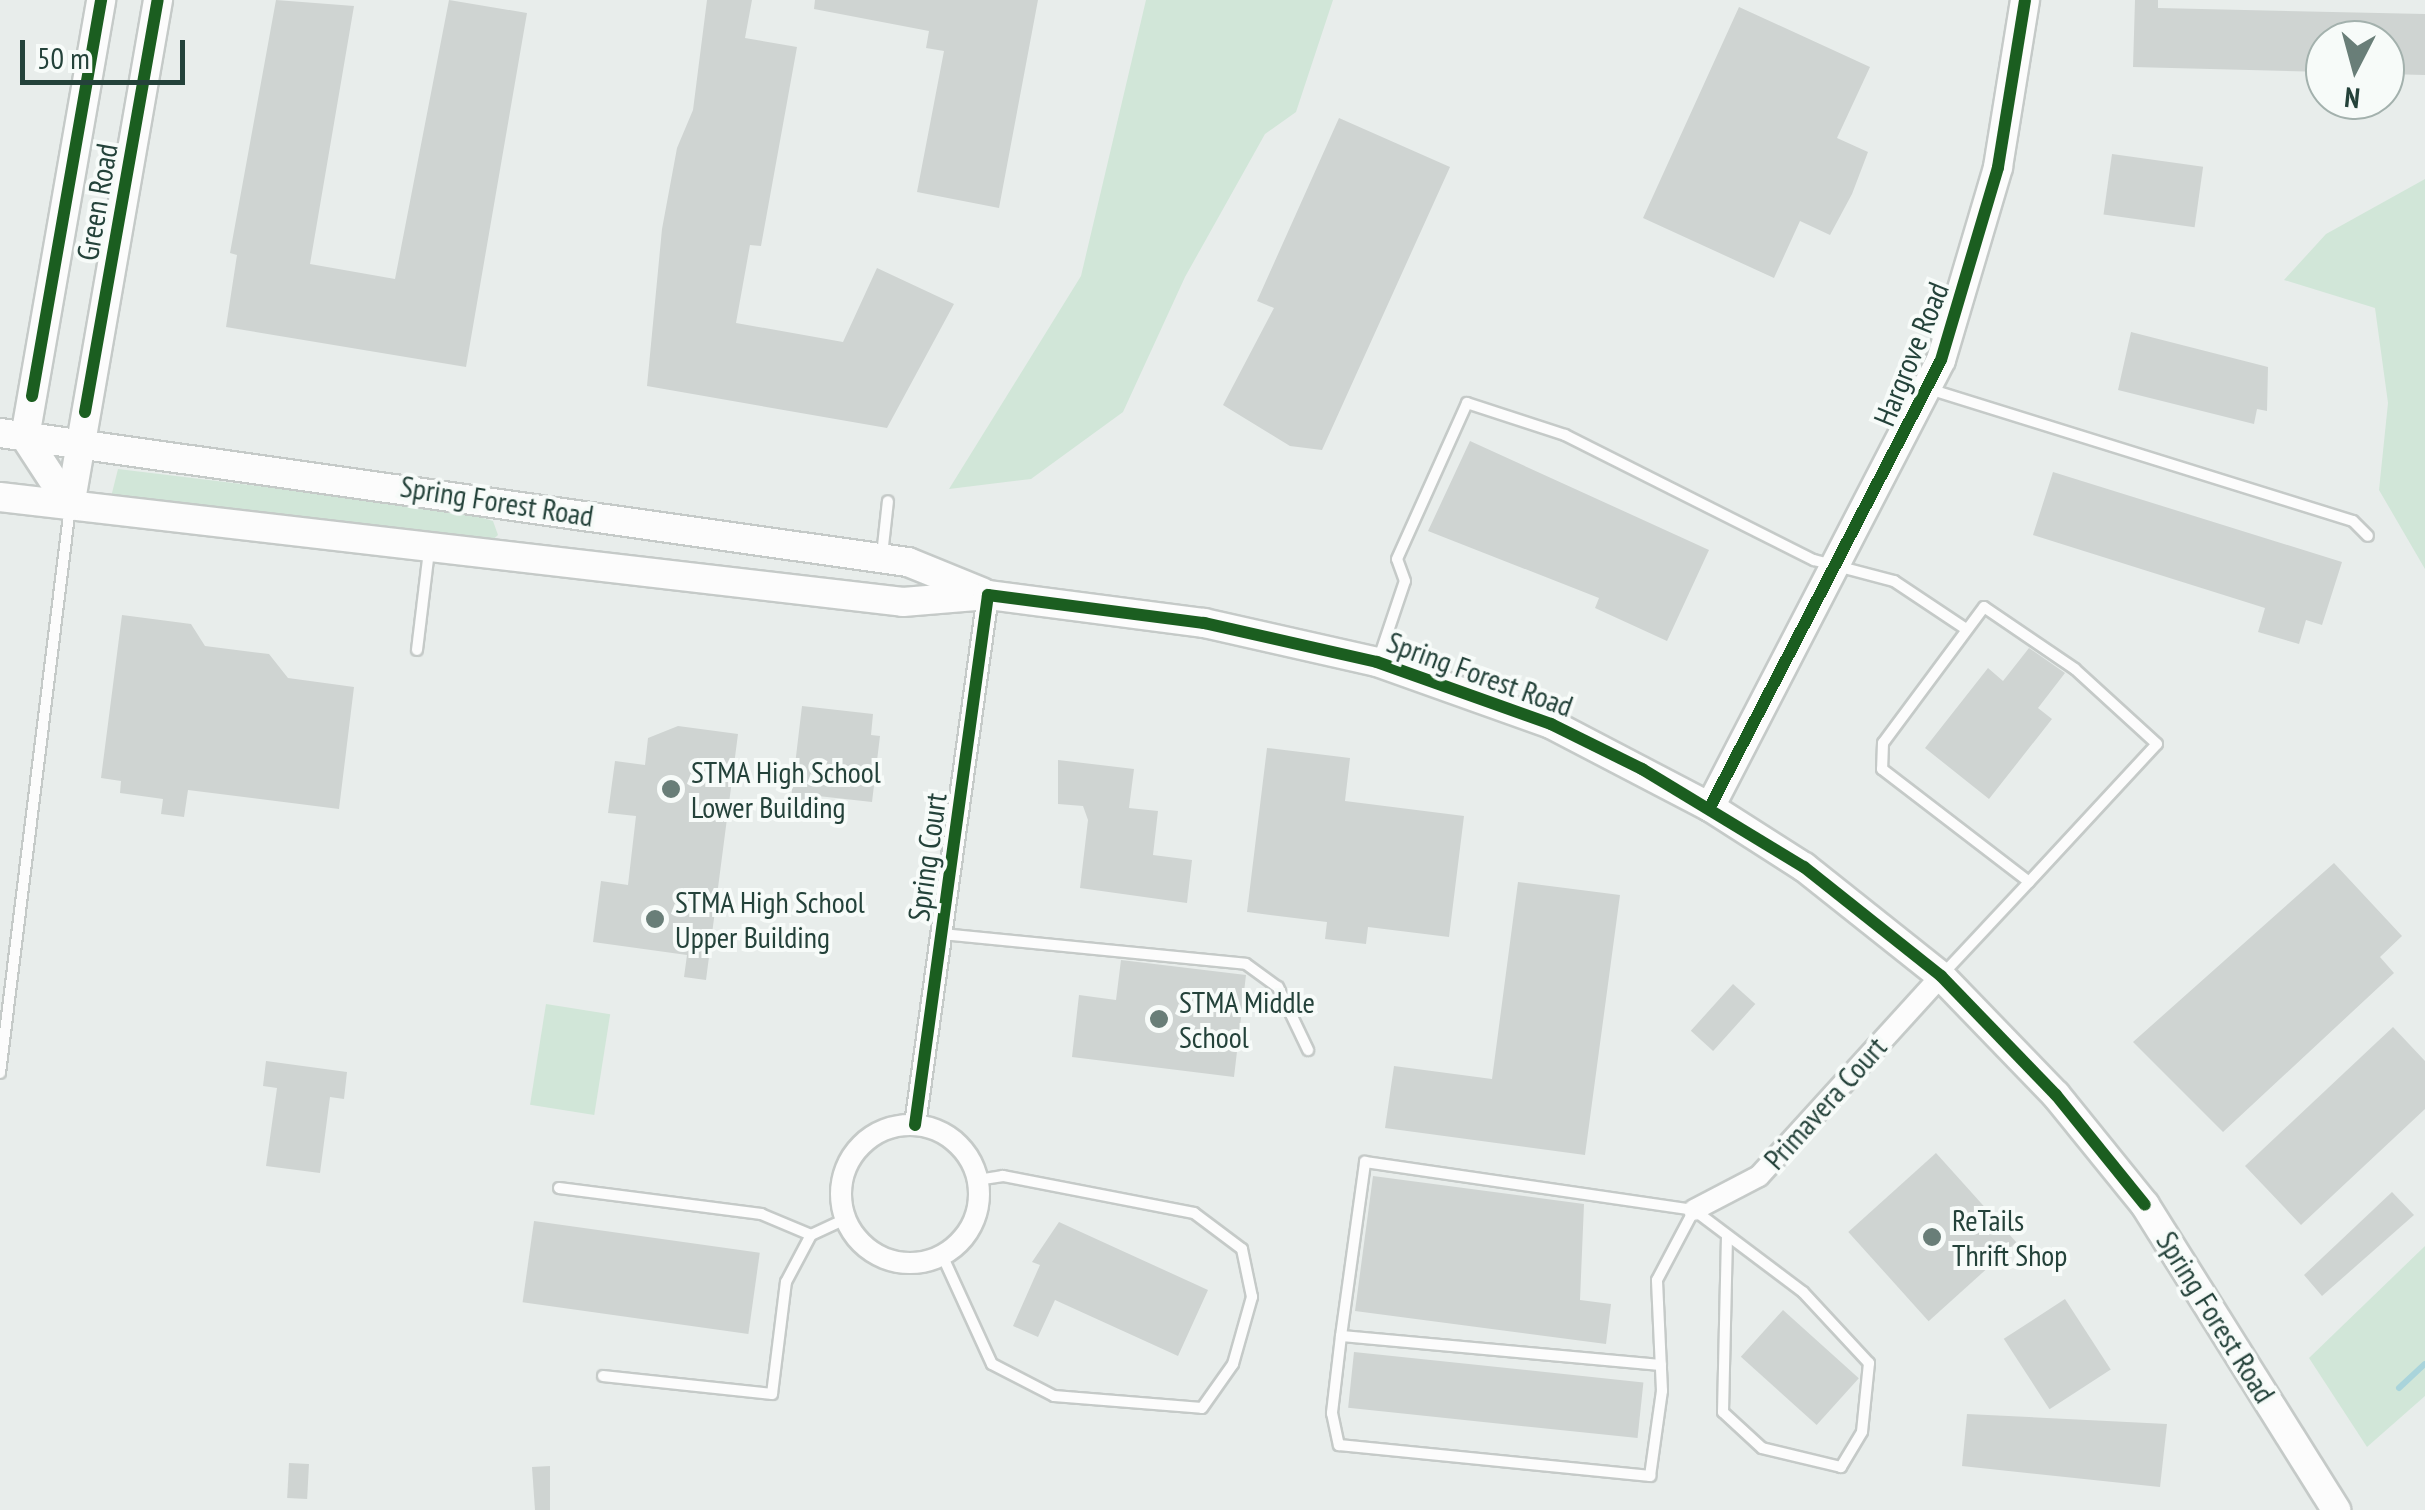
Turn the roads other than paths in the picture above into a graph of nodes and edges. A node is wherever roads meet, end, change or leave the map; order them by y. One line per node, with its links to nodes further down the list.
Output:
1 (101, 0): 5 (main road, Green Road)
2 (158, 0): 6 (main road, Green Road)
3 (2025, 0): 4 (main road, Hargrove Road)
4 (1928, 388): 10 (lane); 13 (main road, Hargrove Road)
5 (13, 435): 6 (main road, Spring Forest Road); 9 (main road)
6 (80, 442): 9 (main road, Green Road); 12 (main road, Spring Forest Road)
7 (0, 497): 9 (main road, Spring Forest Road)
8 (888, 501): 12 (lane)
9 (70, 506): 11 (main road, Spring Forest Road); 23 (lane)
10 (2368, 536)
11 (429, 550): 14 (main road, Spring Forest Road); 16 (lane)
12 (882, 558): 14 (main road, Spring Forest Road)
13 (1839, 568): 15 (lane); 17 (lane); 18 (main road, Hargrove Road)
14 (988, 595): 17 (main road, Spring Forest Road); 20 (street, Spring Court)
15 (1966, 629): 19 (lane); 19 (lane)
16 (417, 650)
17 (1378, 662): 18 (main road, Spring Forest Road)
18 (1710, 807): 21 (main road, Spring Forest Road)
19 (2029, 882): 21 (lane)
20 (942, 934): 22 (lane); 24 (street, Spring Court)
21 (1941, 976): 27 (street, Primavera Court); 35 (main road, Spring Forest Road)
22 (1308, 1050)
23 (0, 1073)
24 (915, 1125): 25 (street); 28 (street)
25 (978, 1180): 31 (street); 31 (lane)
26 (559, 1188): 29 (lane)
27 (1694, 1210): 30 (lane); 32 (lane); 33 (lane)
28 (846, 1220): 29 (lane); 31 (street)
29 (811, 1235): 34 (lane)
30 (1727, 1236): 30 (lane)
31 (942, 1255)
32 (1342, 1336): 33 (lane); 33 (lane)
33 (1661, 1365)
34 (603, 1376)
35 (2336, 1510)

